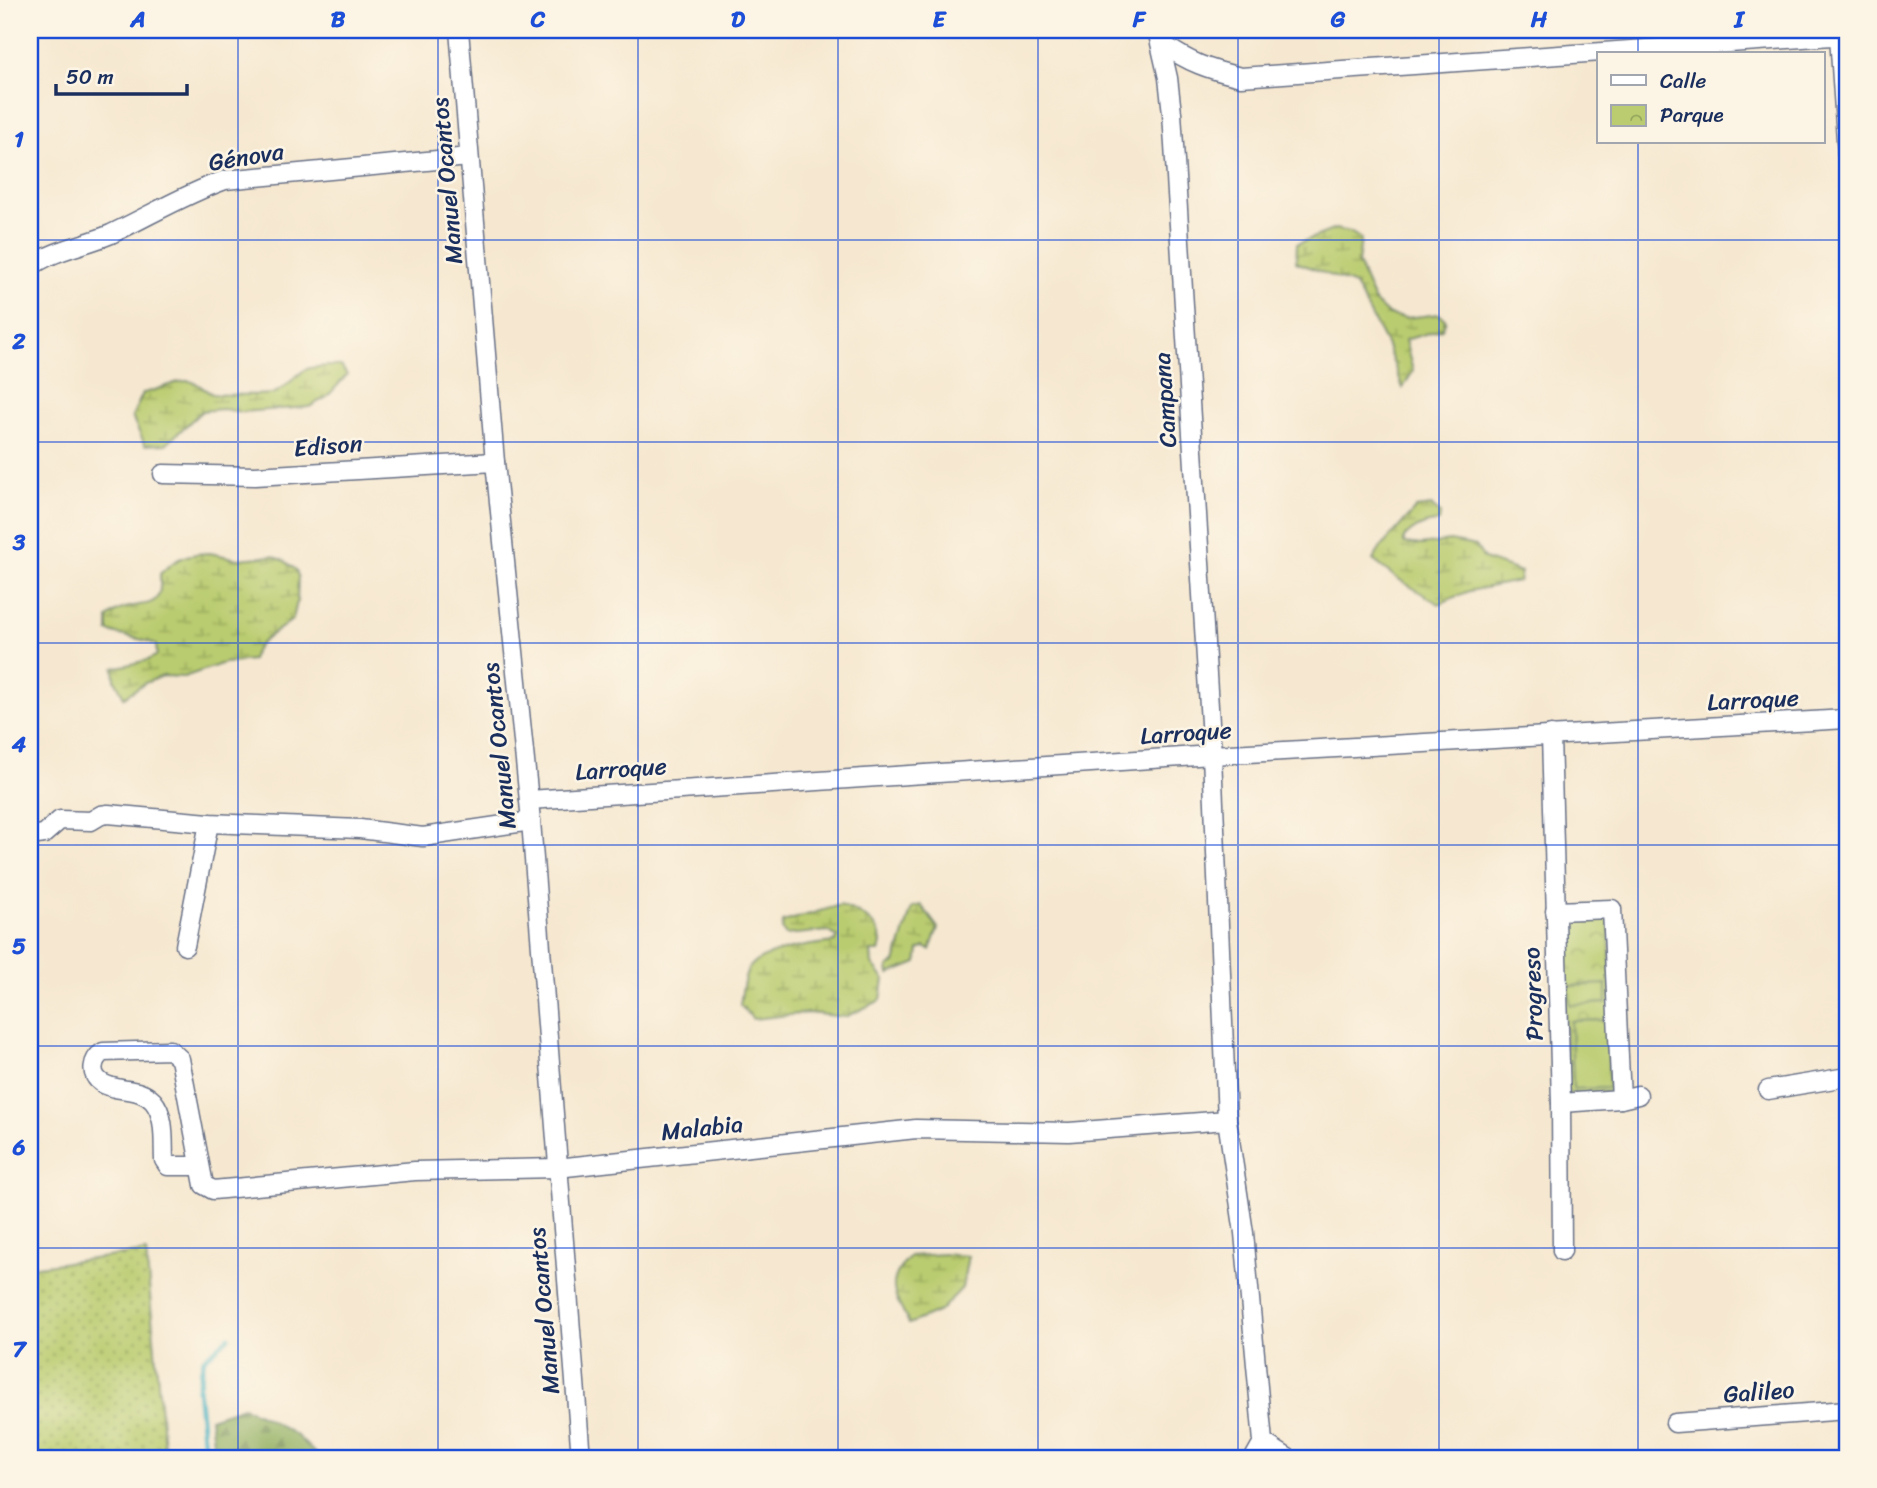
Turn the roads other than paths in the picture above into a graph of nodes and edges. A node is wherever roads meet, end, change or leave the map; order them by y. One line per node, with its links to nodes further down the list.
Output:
1 (459, 30): 7 (street, Manuel Ocantos)
2 (1159, 36): 5 (street); 13 (street, Campana)
3 (1843, 36): 4 (street); 6 (street)
4 (1608, 52)
5 (1597, 53)
6 (1847, 155)
7 (469, 157): 8 (street, Génova); 9 (street, Manuel Ocantos)
8 (30, 267)
9 (495, 462): 10 (street, Edison); 14 (street, Manuel Ocantos)
10 (163, 474)
11 (1847, 719): 12 (street, Larroque)
12 (1551, 735): 13 (street, Larroque); 18 (street, Progreso)
13 (1212, 755): 14 (street, Larroque); 23 (street, Campana)
14 (529, 800): 15 (street, Manuel Ocantos)
15 (531, 821): 16 (street); 25 (street, Manuel Ocantos)
16 (209, 823): 17 (street); 19 (street)
17 (30, 836)
18 (1555, 911): 22 (street, Progreso); 22 (street)
19 (185, 946)
20 (1847, 1077): 21 (street)
21 (1768, 1090)
22 (1561, 1103): 26 (street, Progreso)
23 (1227, 1120): 25 (street, Malabia); 29 (street, Campana)
24 (200, 1166): 24 (street, Malabia); 25 (street, Malabia)
25 (557, 1168): 30 (street, Manuel Ocantos)
26 (1562, 1251)
27 (1847, 1410): 28 (street, Galileo)
28 (1675, 1423)
29 (1263, 1442): 31 (street); 32 (street)
30 (581, 1458)
31 (1254, 1458)
32 (1288, 1458)

